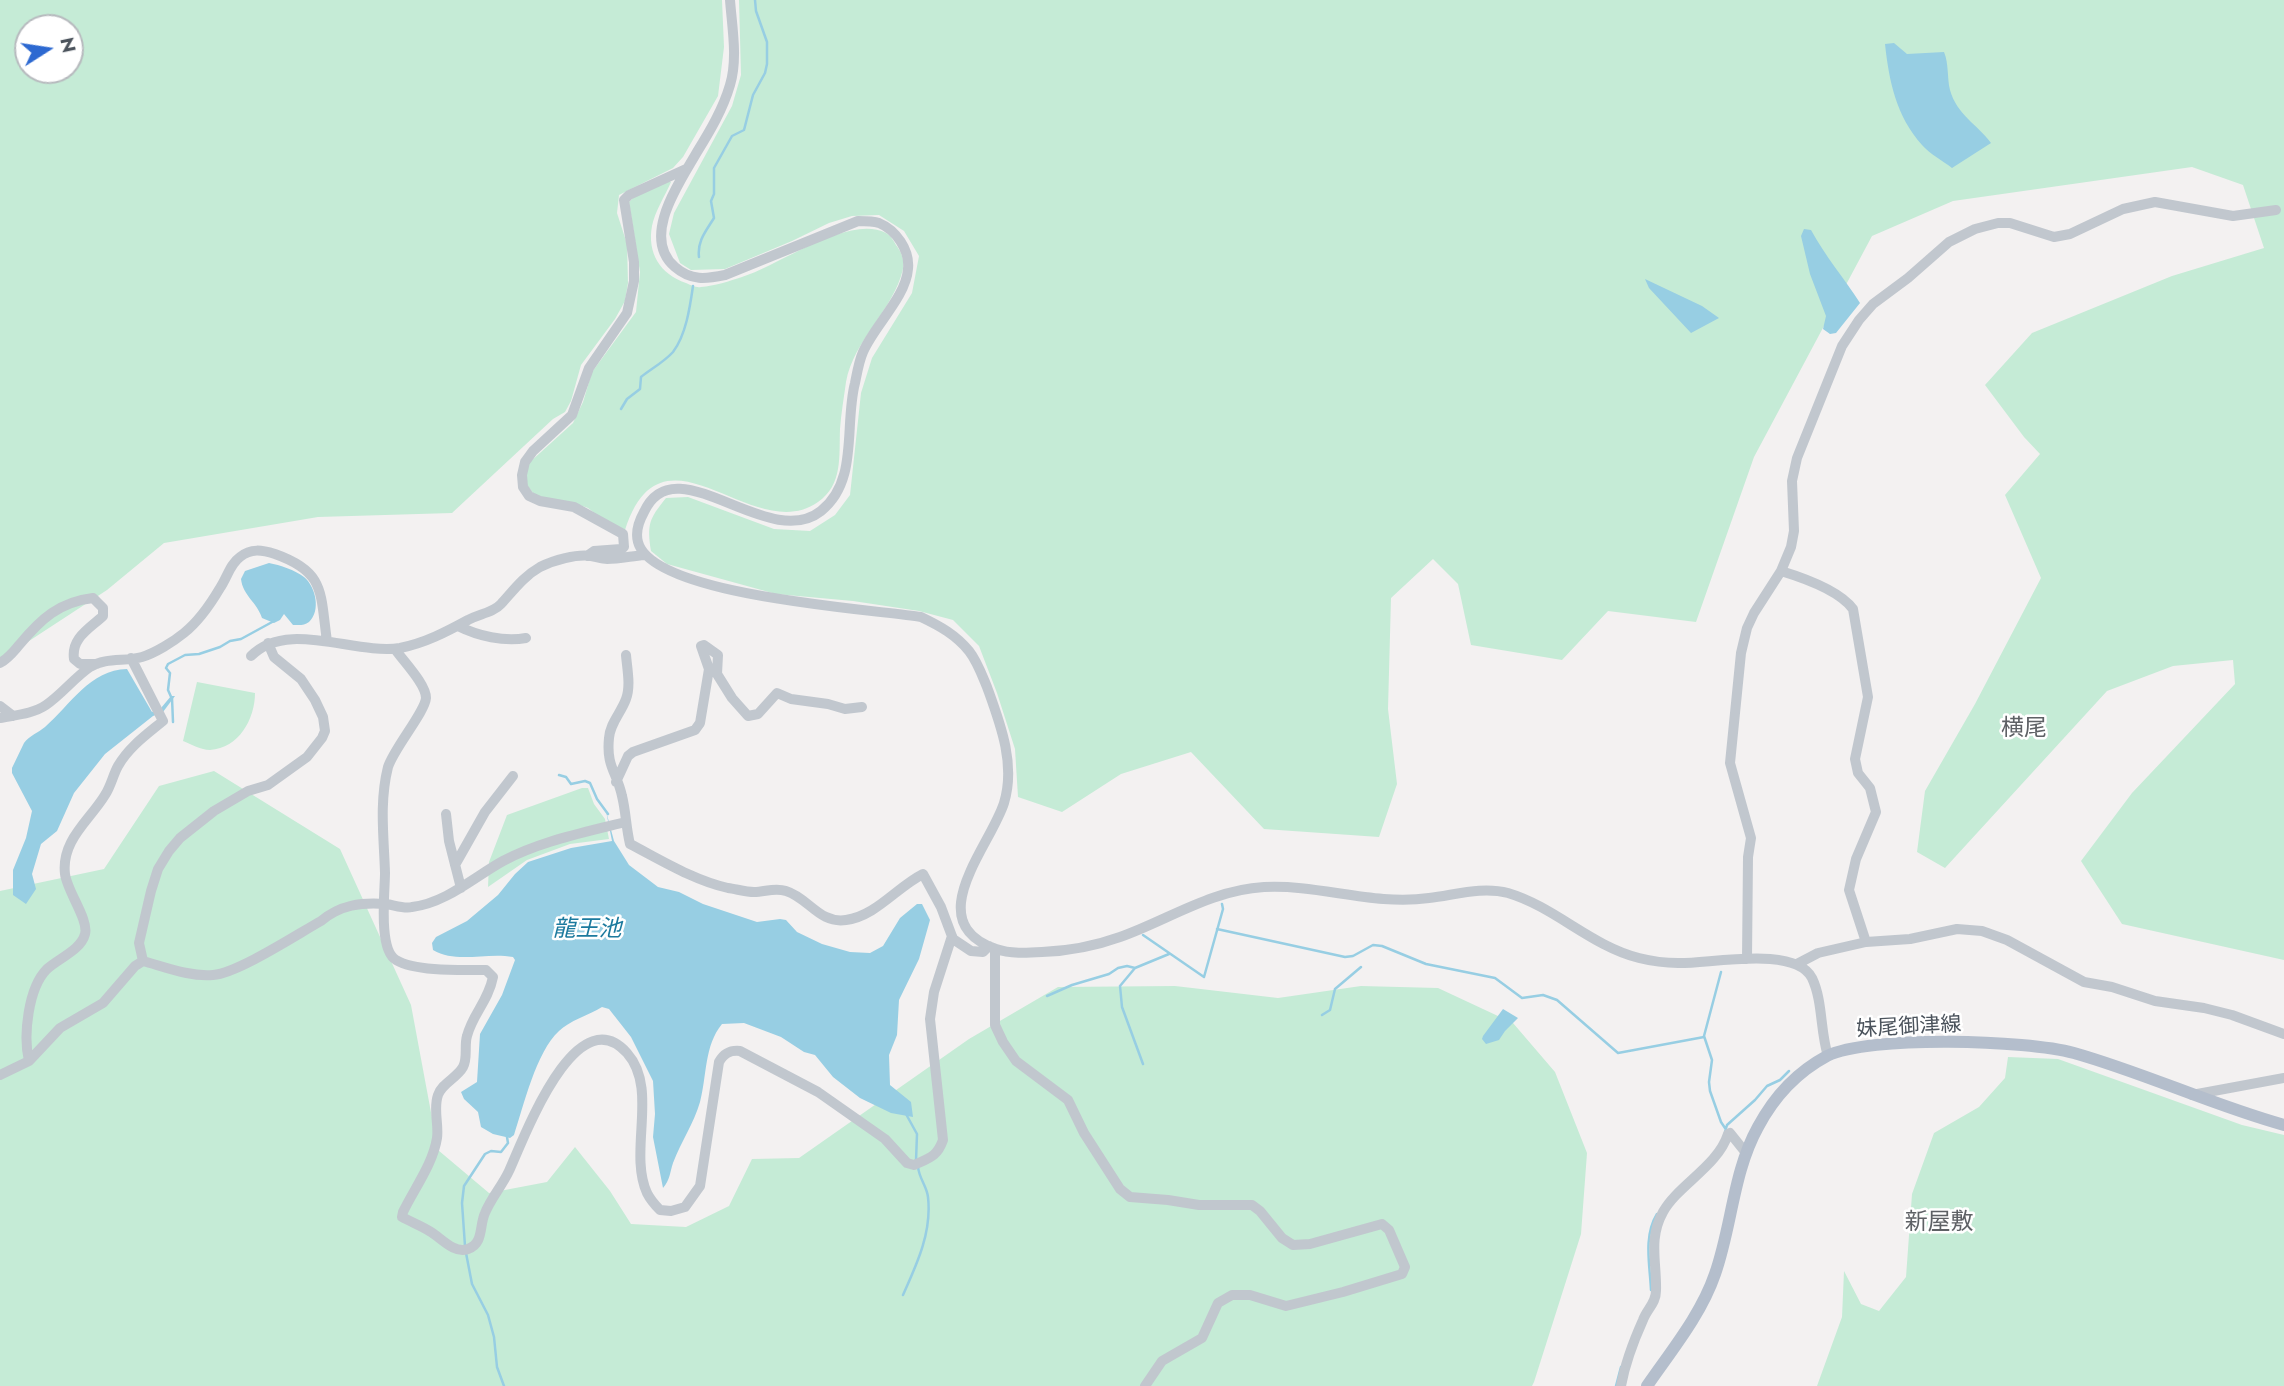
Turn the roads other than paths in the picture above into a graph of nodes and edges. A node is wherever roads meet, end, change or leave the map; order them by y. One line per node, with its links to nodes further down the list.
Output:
1 (730, 0): 2 (street)
2 (686, 169): 4 (street); 5 (street)
3 (2276, 211): 6 (street)
4 (644, 555): 5 (street); 30 (street)
5 (587, 556): 7 (street)
6 (1781, 571): 29 (street); 31 (street)
7 (458, 626): 8 (street); 11 (street)
8 (526, 638)
9 (327, 641): 10 (street); 11 (street); 14 (street)
10 (268, 643): 13 (street); 32 (street)
11 (396, 649): 27 (street)
12 (626, 655): 22 (street)
13 (251, 656)
14 (131, 658): 16 (street); 36 (street)
15 (0, 663): 16 (street)
16 (98, 664): 19 (street)
17 (0, 706): 19 (street)
18 (862, 707): 22 (street)
19 (13, 716): 20 (street)
20 (0, 718)
21 (513, 776): 25 (street)
22 (616, 782): 24 (street)
23 (446, 814): 25 (street)
24 (625, 822): 26 (street); 28 (street)
25 (455, 865): 26 (street)
26 (461, 888): 27 (street)
27 (382, 904): 28 (street); 32 (street)
28 (951, 936): 30 (street)
29 (1866, 942): 33 (street); 34 (street)
30 (992, 947): 31 (street); 42 (street)
31 (1747, 959): 33 (street)
32 (143, 961): 36 (street)
33 (1797, 964): 35 (street)
34 (2284, 1034)
35 (1828, 1056): 39 (main road, 妹尾御津線); 41 (main road, 妹尾御津線)
36 (29, 1061): 37 (street)
37 (0, 1074)
38 (2284, 1078): 39 (street)
39 (2191, 1095): 40 (main road, 妹尾御津線)
40 (2284, 1125)
41 (1746, 1153): 43 (street); 44 (main road, 妹尾御津線)
42 (1145, 1386)
43 (1620, 1386)
44 (1647, 1386)

